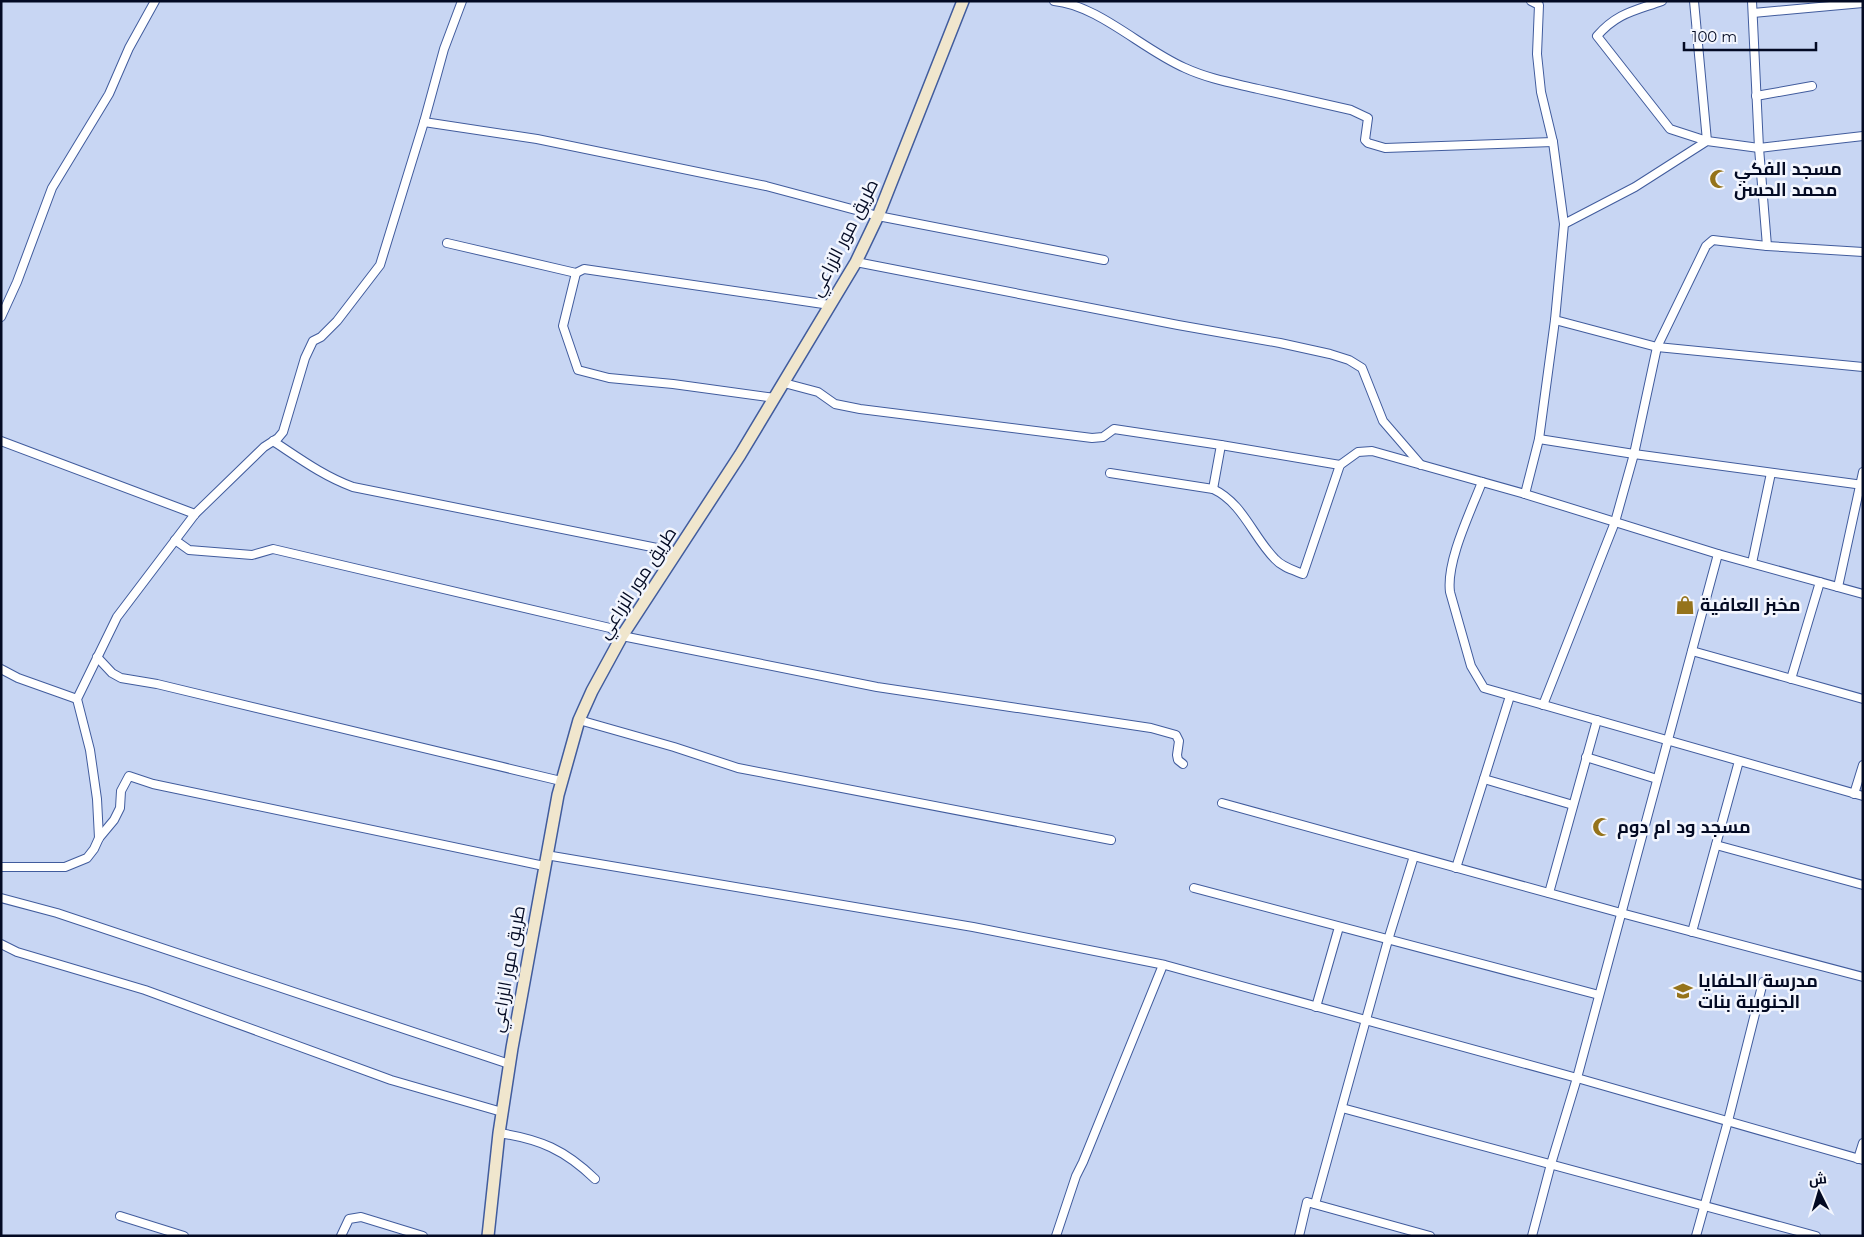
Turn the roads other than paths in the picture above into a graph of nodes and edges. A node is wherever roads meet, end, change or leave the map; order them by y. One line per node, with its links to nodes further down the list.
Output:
1 (155, 1): 28 (street)
2 (462, 1): 14 (street)
3 (963, 1): 19 (street, طريق مور الزراعي)
4 (1054, 1): 17 (street)
5 (1531, 1): 9 (street)
6 (1662, 1): 16 (street)
7 (1694, 1): 16 (street)
8 (1752, 1): 11 (street)
9 (1539, 3): 17 (street)
10 (1863, 3): 11 (street)
11 (1752, 12): 13 (street)
12 (1812, 86): 13 (street)
13 (1756, 96): 18 (street)
14 (424, 122): 19 (street); 36 (street)
15 (1863, 136): 18 (street)
16 (1707, 141): 18 (street); 20 (street)
17 (1553, 142): 20 (street)
18 (1759, 148): 22 (street)
19 (878, 216): 24 (street); 25 (street, طريق مور الزراعي)
20 (1564, 224): 29 (street)
21 (447, 243): 26 (street)
22 (1767, 246): 23 (street); 30 (street)
23 (1863, 252)
24 (1104, 260)
25 (856, 262): 27 (street, طريق مور الزراعي); 39 (street)
26 (576, 273): 27 (street); 33 (street)
27 (830, 305): 32 (street, طريق مور الزراعي)
28 (1, 316)
29 (1555, 320): 30 (street); 34 (street)
30 (1657, 347): 31 (street); 38 (street)
31 (1863, 367)
32 (784, 384): 33 (street, طريق مور الزراعي); 37 (street)
33 (775, 398): 51 (street, طريق مور الزراعي)
34 (1539, 439): 38 (street); 47 (street)
35 (1, 441): 48 (street)
36 (273, 441): 48 (street); 51 (street)
37 (1221, 445): 40 (street); 46 (street)
38 (1634, 454): 43 (street); 49 (street)
39 (1420, 464): 40 (street); 44 (street)
40 (1340, 465): 46 (street)
41 (1863, 472): 45 (street)
42 (1110, 473): 46 (street)
43 (1772, 473): 45 (street); 53 (street)
44 (1482, 482): 47 (street); 62 (street)
45 (1862, 485): 55 (street)
46 (1213, 490)
47 (1525, 494): 49 (street)
48 (195, 514): 50 (street)
49 (1615, 522): 52 (street); 65 (street)
50 (175, 540): 57 (street); 59 (street)
51 (677, 552): 57 (street, طريق مور الزراعي)
52 (1718, 554): 53 (street); 58 (street)
53 (1752, 563): 54 (street)
54 (1820, 582): 55 (street); 61 (street)
55 (1838, 587): 56 (street)
56 (1863, 594)
57 (622, 636): 66 (street, طريق مور الزراعي); 71 (street)
58 (1692, 652): 61 (street); 68 (street)
59 (97, 657): 64 (street); 75 (street)
60 (1, 669): 64 (street)
61 (1791, 679): 63 (street)
62 (1510, 696): 65 (street); 74 (street)
63 (1863, 698)
64 (77, 699): 80 (street)
65 (1543, 705): 67 (street)
66 (579, 720): 75 (street, طريق مور الزراعي); 81 (street)
67 (1596, 720): 68 (street); 69 (street)
68 (1668, 741): 70 (street); 73 (street)
69 (1586, 757): 73 (street); 79 (street)
70 (1739, 761): 76 (street); 82 (street)
71 (1183, 764)
72 (1863, 765): 76 (street)
73 (1657, 779): 91 (street)
74 (1484, 780): 79 (street); 86 (street)
75 (562, 781): 84 (street, طريق مور الزراعي)
76 (1854, 794): 77 (street)
77 (1863, 796)
78 (1222, 803): 83 (street)
79 (1573, 805): 89 (street)
80 (99, 838): 84 (street); 85 (street)
81 (1111, 840)
82 (1716, 845): 87 (street); 93 (street)
83 (1414, 856): 86 (street); 94 (street)
84 (545, 861): 96 (street); 102 (street, طريق مور الزراعي)
85 (1, 867)
86 (1456, 868): 89 (street)
87 (1863, 886)
88 (1194, 888): 92 (street)
89 (1549, 893): 91 (street)
90 (1, 898): 102 (street)
91 (1621, 913): 93 (street); 99 (street)
92 (1339, 927): 94 (street); 100 (street)
93 (1692, 932): 97 (street)
94 (1388, 940): 99 (street); 101 (street)
95 (1, 944): 105 (street)
96 (1162, 965): 100 (street); 119 (street)
97 (1863, 977)
98 (1763, 982): 106 (street)
99 (1599, 995): 103 (street)
100 (1316, 1007): 101 (street)
101 (1366, 1021): 103 (street); 104 (street)
102 (509, 1064): 105 (street, طريق مور الزراعي)
103 (1577, 1078): 106 (street); 110 (street)
104 (1342, 1108): 110 (street); 112 (street)
105 (502, 1112): 107 (street, طريق مور الزراعي)
106 (1728, 1122): 109 (street); 113 (street)
107 (499, 1133): 111 (street); 118 (street, طريق مور الزراعي)
108 (1863, 1143): 109 (street)
109 (1860, 1159)
110 (1551, 1164): 113 (street); 122 (street)
111 (596, 1179)
112 (1315, 1204): 120 (street); 121 (street)
113 (1705, 1205): 123 (street); 124 (street)
114 (120, 1216): 115 (street)
115 (184, 1236)
116 (341, 1236): 117 (street)
117 (423, 1236)
118 (488, 1236)
119 (1056, 1236)
120 (1299, 1236)
121 (1430, 1236)
122 (1532, 1236)
123 (1696, 1236)
124 (1816, 1236)

